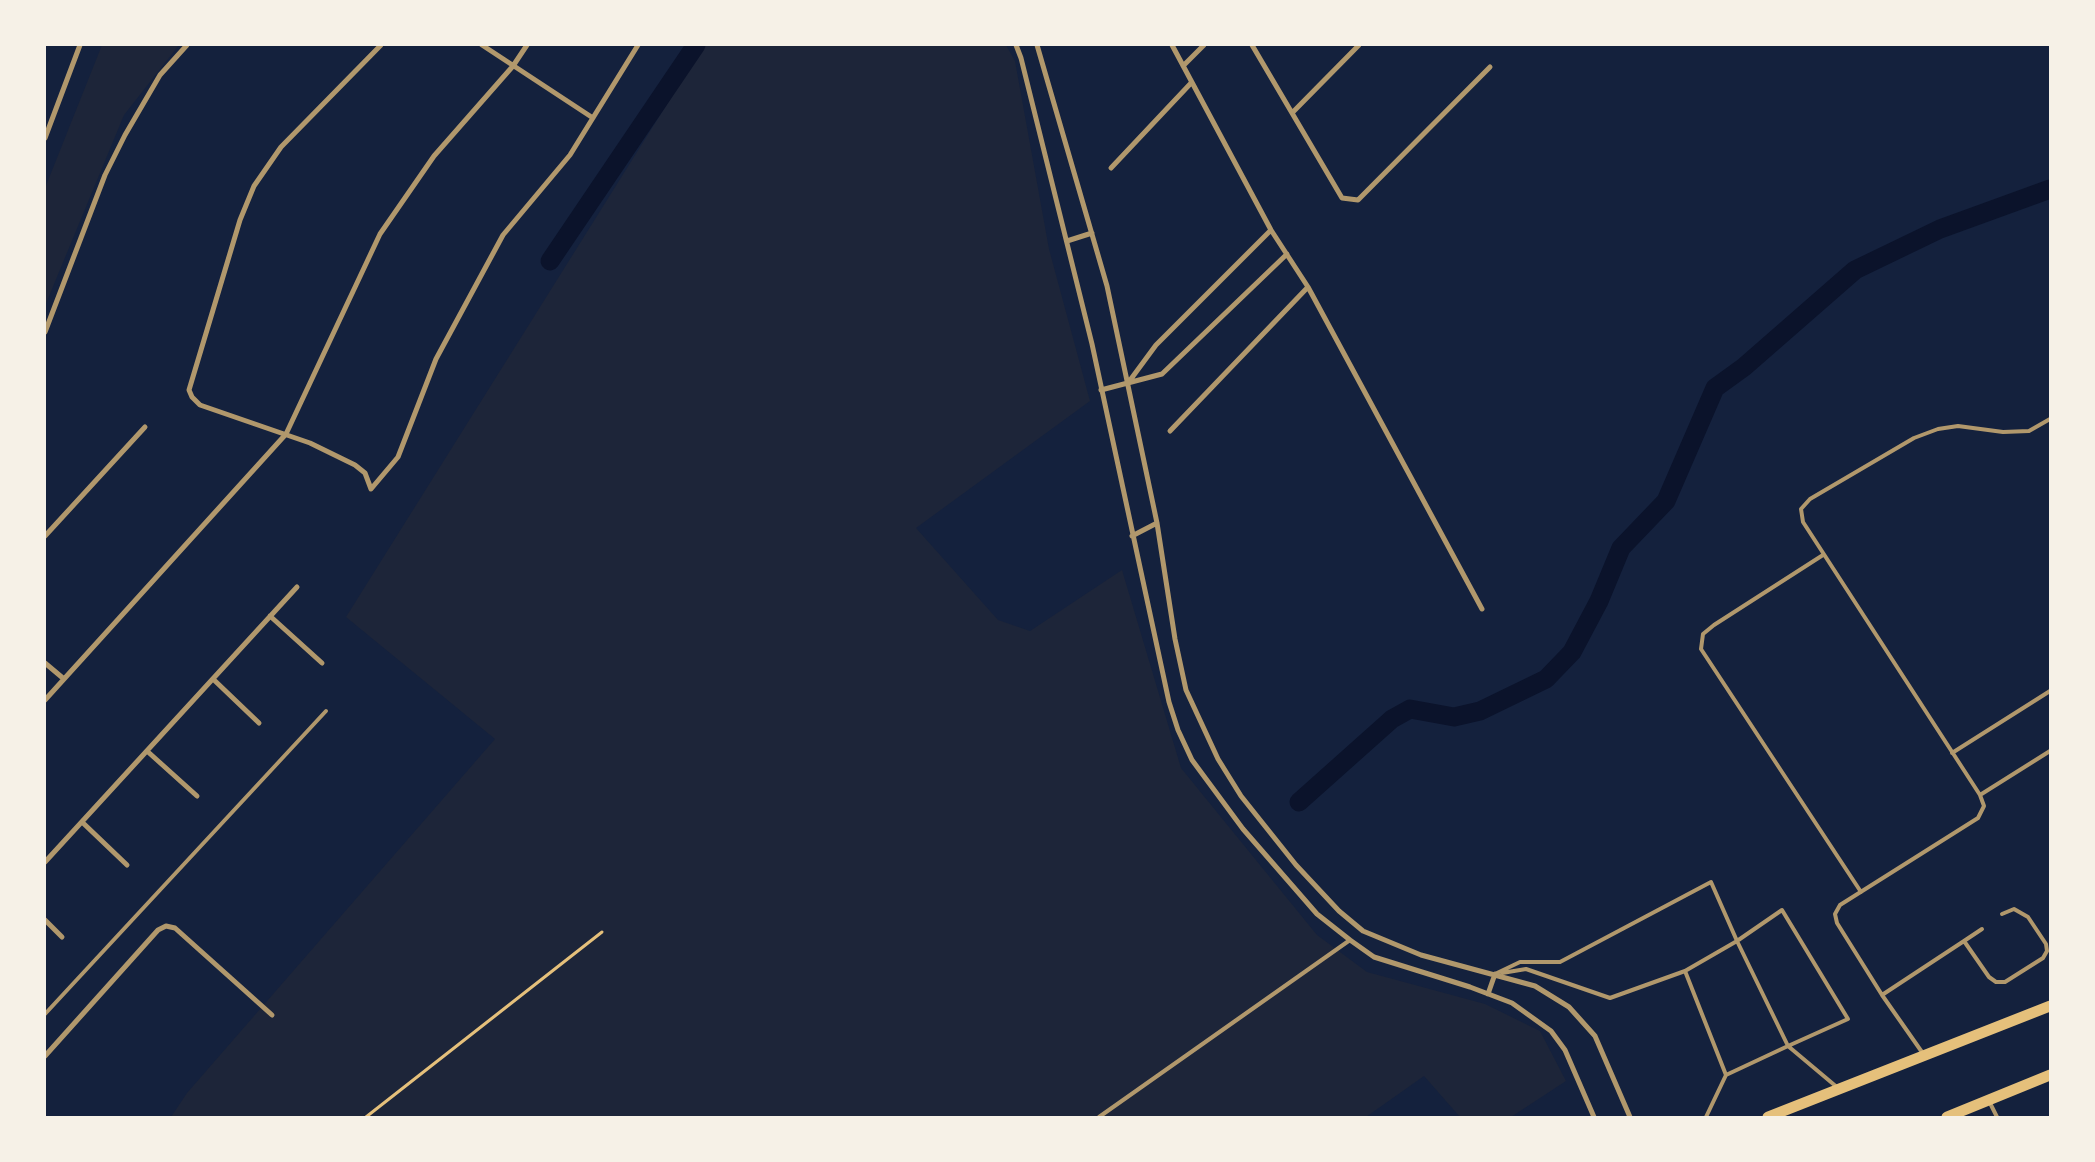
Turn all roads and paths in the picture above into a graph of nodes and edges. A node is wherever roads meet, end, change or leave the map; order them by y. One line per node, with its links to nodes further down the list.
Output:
1 (80, 45): 19 (street)
2 (187, 45): 26 (street)
3 (381, 45): 32 (street)
4 (482, 45): 13 (street)
5 (527, 45): 13 (street)
6 (638, 45): 18 (street)
7 (1016, 45): 23 (street)
8 (1037, 45): 22 (street)
9 (1172, 45): 14 (street)
10 (1204, 45): 14 (street)
11 (1252, 45): 17 (street)
12 (1359, 45): 17 (street)
13 (513, 66): 18 (street); 32 (street)
14 (1183, 66): 16 (street)
15 (1490, 67): 17 (street)
16 (1192, 82): 20 (street); 21 (street)
17 (1292, 113)
18 (593, 118): 32 (street)
19 (45, 138)
20 (1111, 168)
21 (1271, 230): 24 (street); 27 (street)
22 (1092, 233): 23 (street); 27 (street)
23 (1067, 241): 28 (street)
24 (1287, 254): 25 (street); 27 (street)
25 (1308, 287): 31 (street); 38 (street)
26 (45, 332)
27 (1128, 384): 28 (street); 33 (street)
28 (1102, 390): 35 (street)
29 (2050, 419): 36 (lane)
30 (145, 427): 34 (street)
31 (1170, 431)
32 (286, 434): 42 (street)
33 (1157, 522): 35 (street); 66 (street)
34 (45, 536)
35 (1132, 536): 62 (street)
36 (1823, 555): 50 (lane); 56 (lane)
37 (297, 587): 39 (street)
38 (1482, 609)
39 (270, 616): 40 (street); 43 (street)
40 (322, 663)
41 (45, 664): 42 (street)
42 (64, 679): 45 (street)
43 (213, 679): 47 (street); 48 (street)
44 (2050, 691): 50 (lane)
45 (45, 700)
46 (326, 711): 70 (lane)
47 (260, 723)
48 (147, 751): 52 (street); 53 (street)
49 (2050, 751): 51 (lane)
50 (1952, 753): 51 (lane)
51 (1980, 795): 56 (lane)
52 (197, 796)
53 (82, 822): 54 (street); 55 (street)
54 (45, 862)
55 (127, 865)
56 (1861, 892): 68 (lane)
57 (2002, 914): 64 (lane)
58 (45, 920): 61 (street)
59 (1982, 930): 64 (lane)
60 (602, 932): 79 (path)
61 (62, 936)
62 (1350, 940): 67 (street); 80 (lane)
63 (1738, 941): 65 (lane); 66 (lane); 72 (lane); 72 (lane)
64 (1964, 941): 68 (lane)
65 (1685, 971): 66 (lane); 75 (lane)
66 (1495, 974): 67 (street); 82 (street)
67 (1488, 994): 81 (street)
68 (1882, 995): 74 (lane)
69 (2050, 1006): 74 (main road)
70 (45, 1014)
71 (272, 1015): 73 (street)
72 (1788, 1046): 75 (lane); 77 (lane)
73 (45, 1056)
74 (1925, 1056): 77 (main road)
75 (1726, 1075): 83 (lane)
76 (2050, 1075): 78 (main road)
77 (1839, 1090): 84 (main road)
78 (1989, 1100): 85 (main road); 86 (lane)
79 (366, 1117)
80 (1099, 1117)
81 (1594, 1117)
82 (1630, 1117)
83 (1706, 1117)
84 (1768, 1117)
85 (1947, 1117)
86 (1997, 1117)

